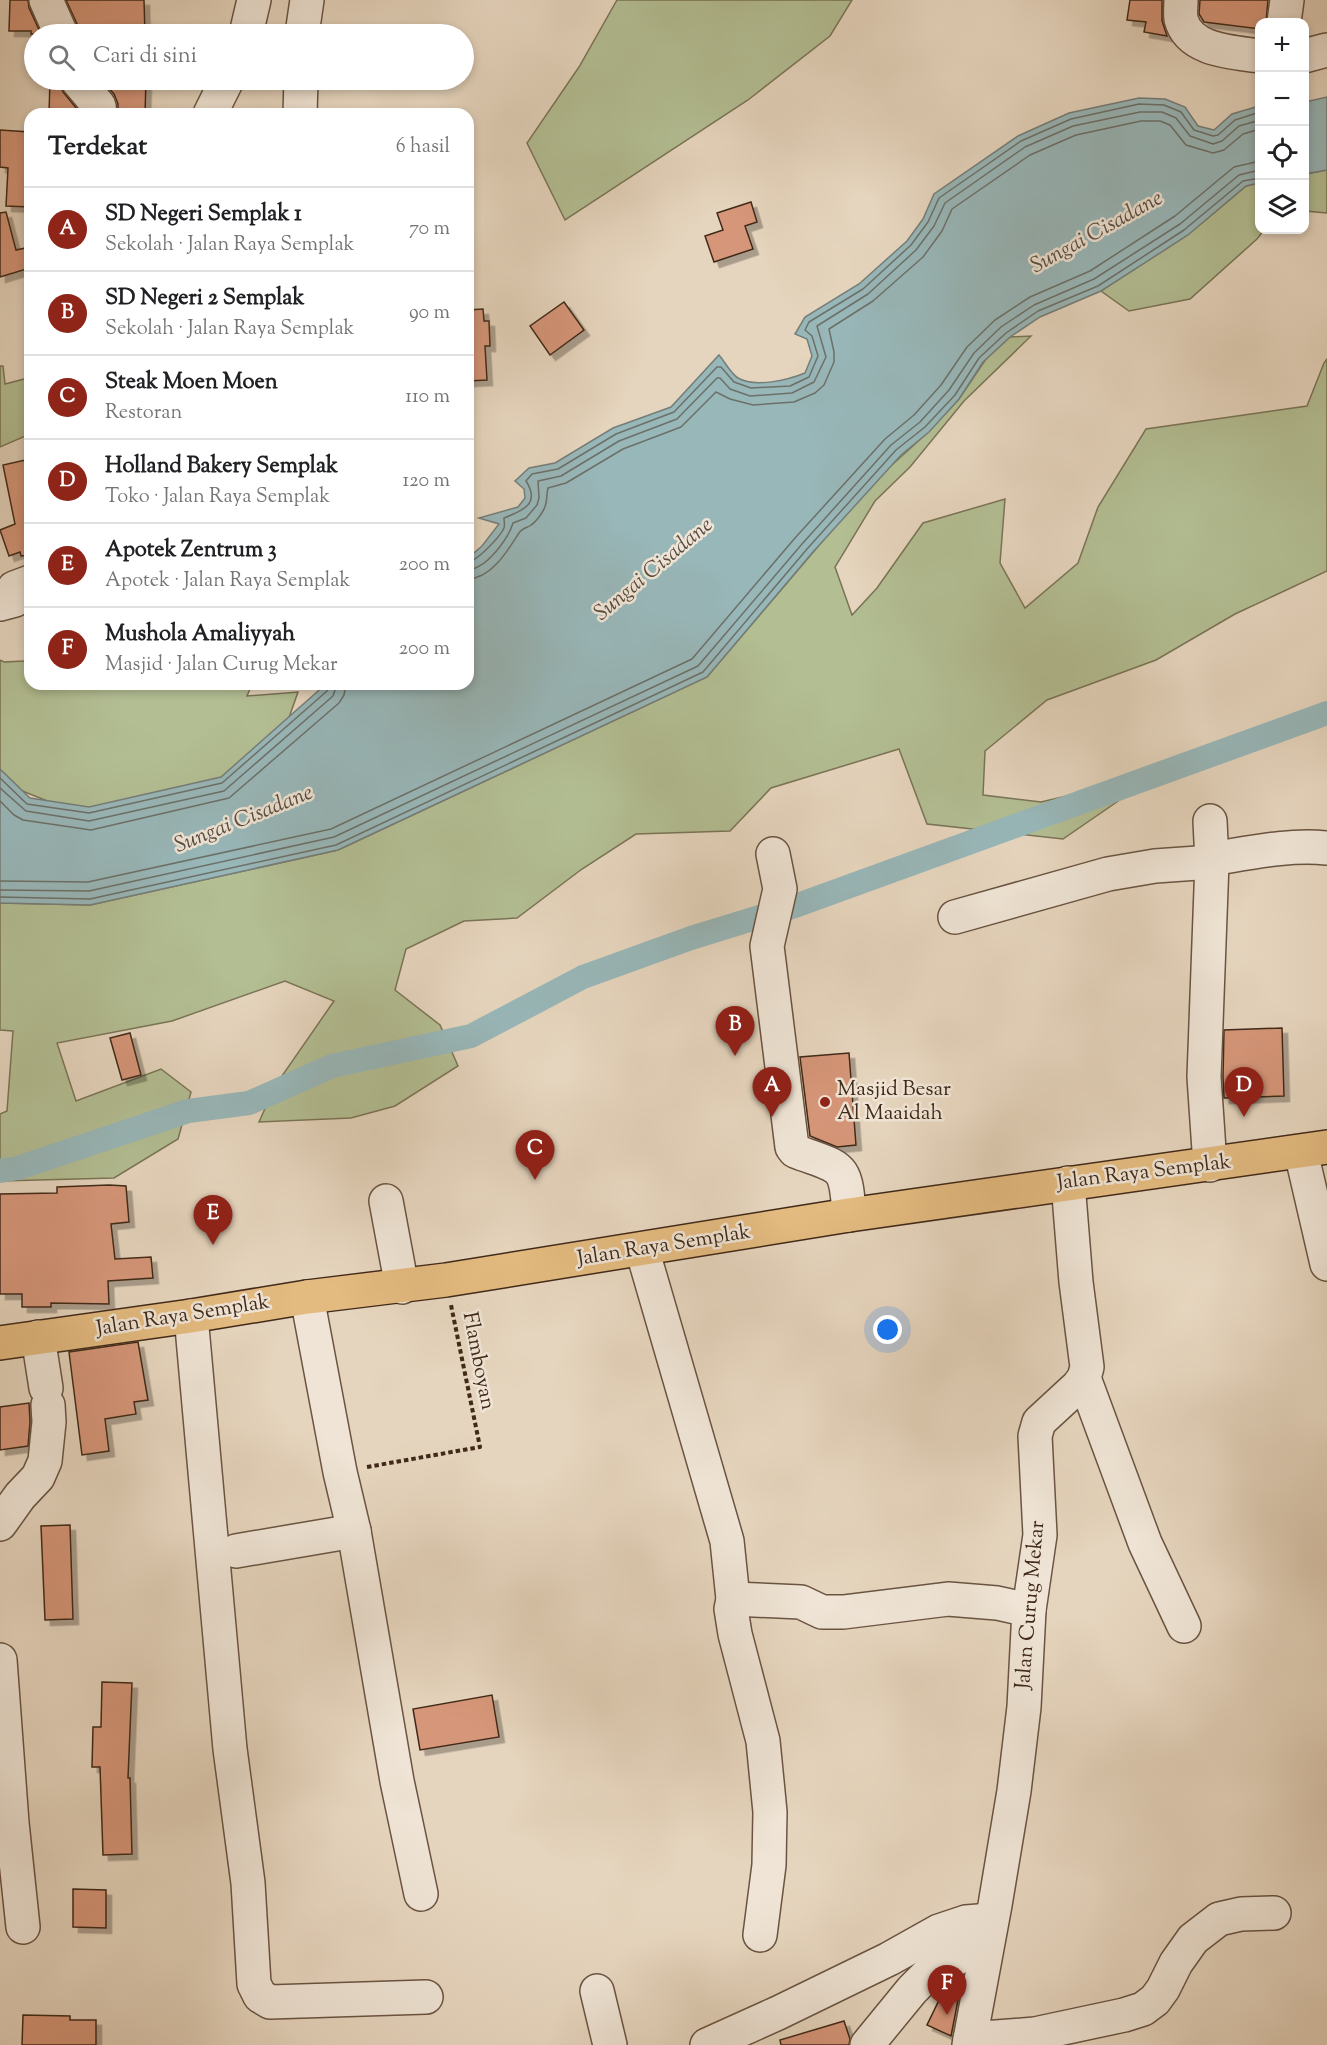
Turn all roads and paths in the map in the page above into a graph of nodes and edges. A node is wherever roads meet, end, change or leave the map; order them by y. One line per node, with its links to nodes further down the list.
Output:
1 (46, 0): 7 (street)
2 (254, 0): 8 (street)
3 (307, 0): 9 (street)
4 (1181, 0): 11 (street)
5 (1287, 0): 6 (street)
6 (1285, 18)
7 (57, 24)
8 (248, 24)
9 (303, 24)
10 (1327, 50): 12 (street)
11 (1255, 55)
12 (1309, 55)
13 (85, 90): 16 (street)
14 (222, 90): 17 (street)
15 (301, 90): 18 (street)
16 (99, 108)
17 (213, 108)
18 (300, 108)
19 (24, 584): 20 (street)
20 (0, 604)
21 (1210, 820): 24 (street)
22 (1327, 848): 24 (street)
23 (773, 854): 30 (street)
24 (1212, 861): 25 (street); 27 (street)
25 (955, 917)
26 (1314, 1149): 27 (main road, Jalan Raya Semplak); 32 (street)
27 (1210, 1165): 28 (main road, Jalan Raya Semplak)
28 (1068, 1182): 30 (main road, Jalan Raya Semplak); 39 (street)
29 (386, 1201): 34 (street)
30 (849, 1215): 31 (main road, Jalan Raya Semplak)
31 (642, 1249): 33 (main road, Jalan Raya Semplak); 44 (street)
32 (1327, 1264)
33 (446, 1280): 34 (main road, Jalan Raya Semplak); 40 (path, Flamboyan)
34 (402, 1287): 35 (main road, Jalan Raya Semplak)
35 (307, 1297): 36 (main road, Jalan Raya Semplak); 40 (street)
36 (191, 1316): 37 (main road, Jalan Raya Semplak); 56 (street)
37 (38, 1337): 38 (main road, Jalan Raya Semplak); 41 (street)
38 (0, 1343)
39 (1084, 1378): 45 (street, Jalan Curug Mekar); 46 (street)
40 (339, 1472): 42 (street)
41 (0, 1524)
42 (354, 1531): 43 (street); 50 (street)
43 (236, 1551)
44 (733, 1599): 45 (street); 54 (street)
45 (1029, 1610): 53 (street, Jalan Curug Mekar)
46 (1184, 1626)
47 (0, 1660): 48 (street)
48 (6, 1824): 49 (street)
49 (8, 1862): 52 (street)
50 (421, 1894)
51 (1274, 1914): 57 (street)
52 (23, 1927)
53 (989, 1931): 57 (street, Jalan Curug Mekar); 59 (street); 60 (street)
54 (760, 1935)
55 (597, 1991): 58 (street)
56 (426, 1997)
57 (969, 2042)
58 (610, 2045)
59 (707, 2045)
60 (867, 2045)

